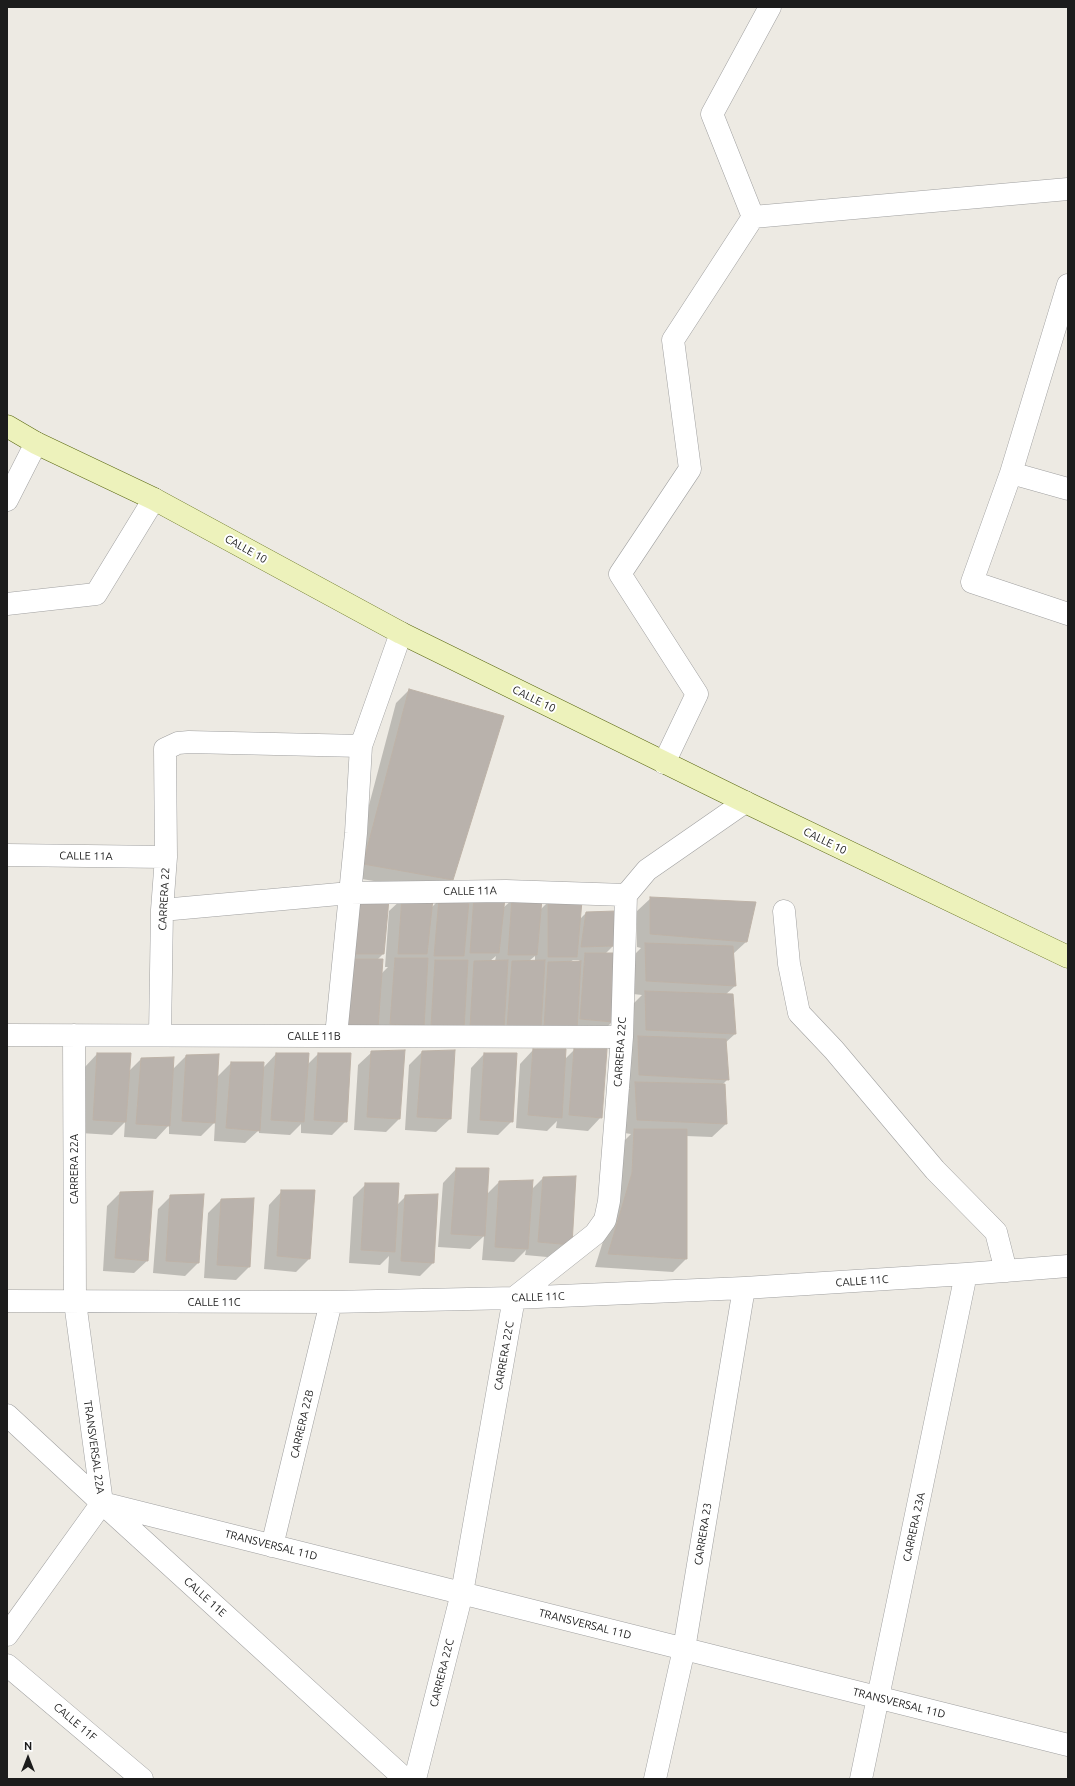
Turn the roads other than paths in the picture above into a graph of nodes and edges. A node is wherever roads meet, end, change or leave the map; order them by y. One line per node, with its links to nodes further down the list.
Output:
1 (770, 7): 3 (street)
2 (1068, 189): 3 (street)
3 (753, 217): 15 (street)
4 (1068, 285): 7 (street)
5 (7, 426): 6 (main road, CALLE 10)
6 (36, 443): 9 (main road, CALLE 10); 10 (street)
7 (1011, 473): 8 (street); 12 (street)
8 (1068, 489)
9 (154, 499): 11 (street); 13 (main road, CALLE 10)
10 (7, 500)
11 (7, 604)
12 (1068, 614)
13 (401, 634): 14 (street); 15 (main road, CALLE 10)
14 (361, 746): 18 (street, CARRERA 22); 19 (street)
15 (664, 763): 16 (main road, CALLE 10)
16 (745, 802): 20 (street); 23 (main road, CALLE 10)
17 (7, 855): 18 (street, CALLE 11A)
18 (166, 857): 21 (street, CARRERA 22)
19 (350, 893): 20 (street, CALLE 11A); 21 (street, CALLE 11A); 27 (street)
20 (626, 895): 28 (street, CARRERA 22C)
21 (162, 910): 26 (street, CARRERA 22)
22 (784, 911): 30 (street)
23 (1068, 957)
24 (7, 1034): 25 (street, CALLE 11B)
25 (74, 1035): 26 (street, CALLE 11B); 35 (street, CARRERA 22A)
26 (160, 1035): 27 (street, CALLE 11B)
27 (336, 1036): 28 (street, CALLE 11B)
28 (622, 1037): 33 (street, CARRERA 22C)
29 (1068, 1266): 30 (street, CALLE 11C)
30 (1006, 1271): 31 (street, CALLE 11C)
31 (966, 1274): 32 (street, CALLE 11C); 44 (street, CARRERA 23A)
32 (744, 1288): 33 (street, CALLE 11C); 42 (street, CARRERA 23)
33 (514, 1298): 36 (street, CALLE 11C); 40 (street, CARRERA 22C)
34 (7, 1301): 35 (street, CALLE 11C)
35 (75, 1302): 36 (street, CALLE 11C); 38 (street, TRANSVERSAL 22A)
36 (331, 1302): 39 (street, CARRERA 22B)
37 (7, 1415): 38 (street, CALLE 11E)
38 (102, 1503): 39 (street, TRANSVERSAL 11D); 41 (street, TRANSVERSAL 22A); 47 (street, CALLE 11E)
39 (272, 1546): 40 (street, TRANSVERSAL 11D)
40 (462, 1593): 42 (street, TRANSVERSAL 11D); 48 (street, CARRERA 22C)
41 (7, 1635)
42 (684, 1649): 44 (street, TRANSVERSAL 11D); 49 (street, CARRERA 23)
43 (7, 1665): 46 (street, CALLE 11F)
44 (878, 1698): 45 (street, TRANSVERSAL 11D); 50 (street, CARRERA 23A)
45 (1068, 1745)
46 (142, 1779)
47 (405, 1779)
48 (415, 1779)
49 (655, 1779)
50 (860, 1779)

